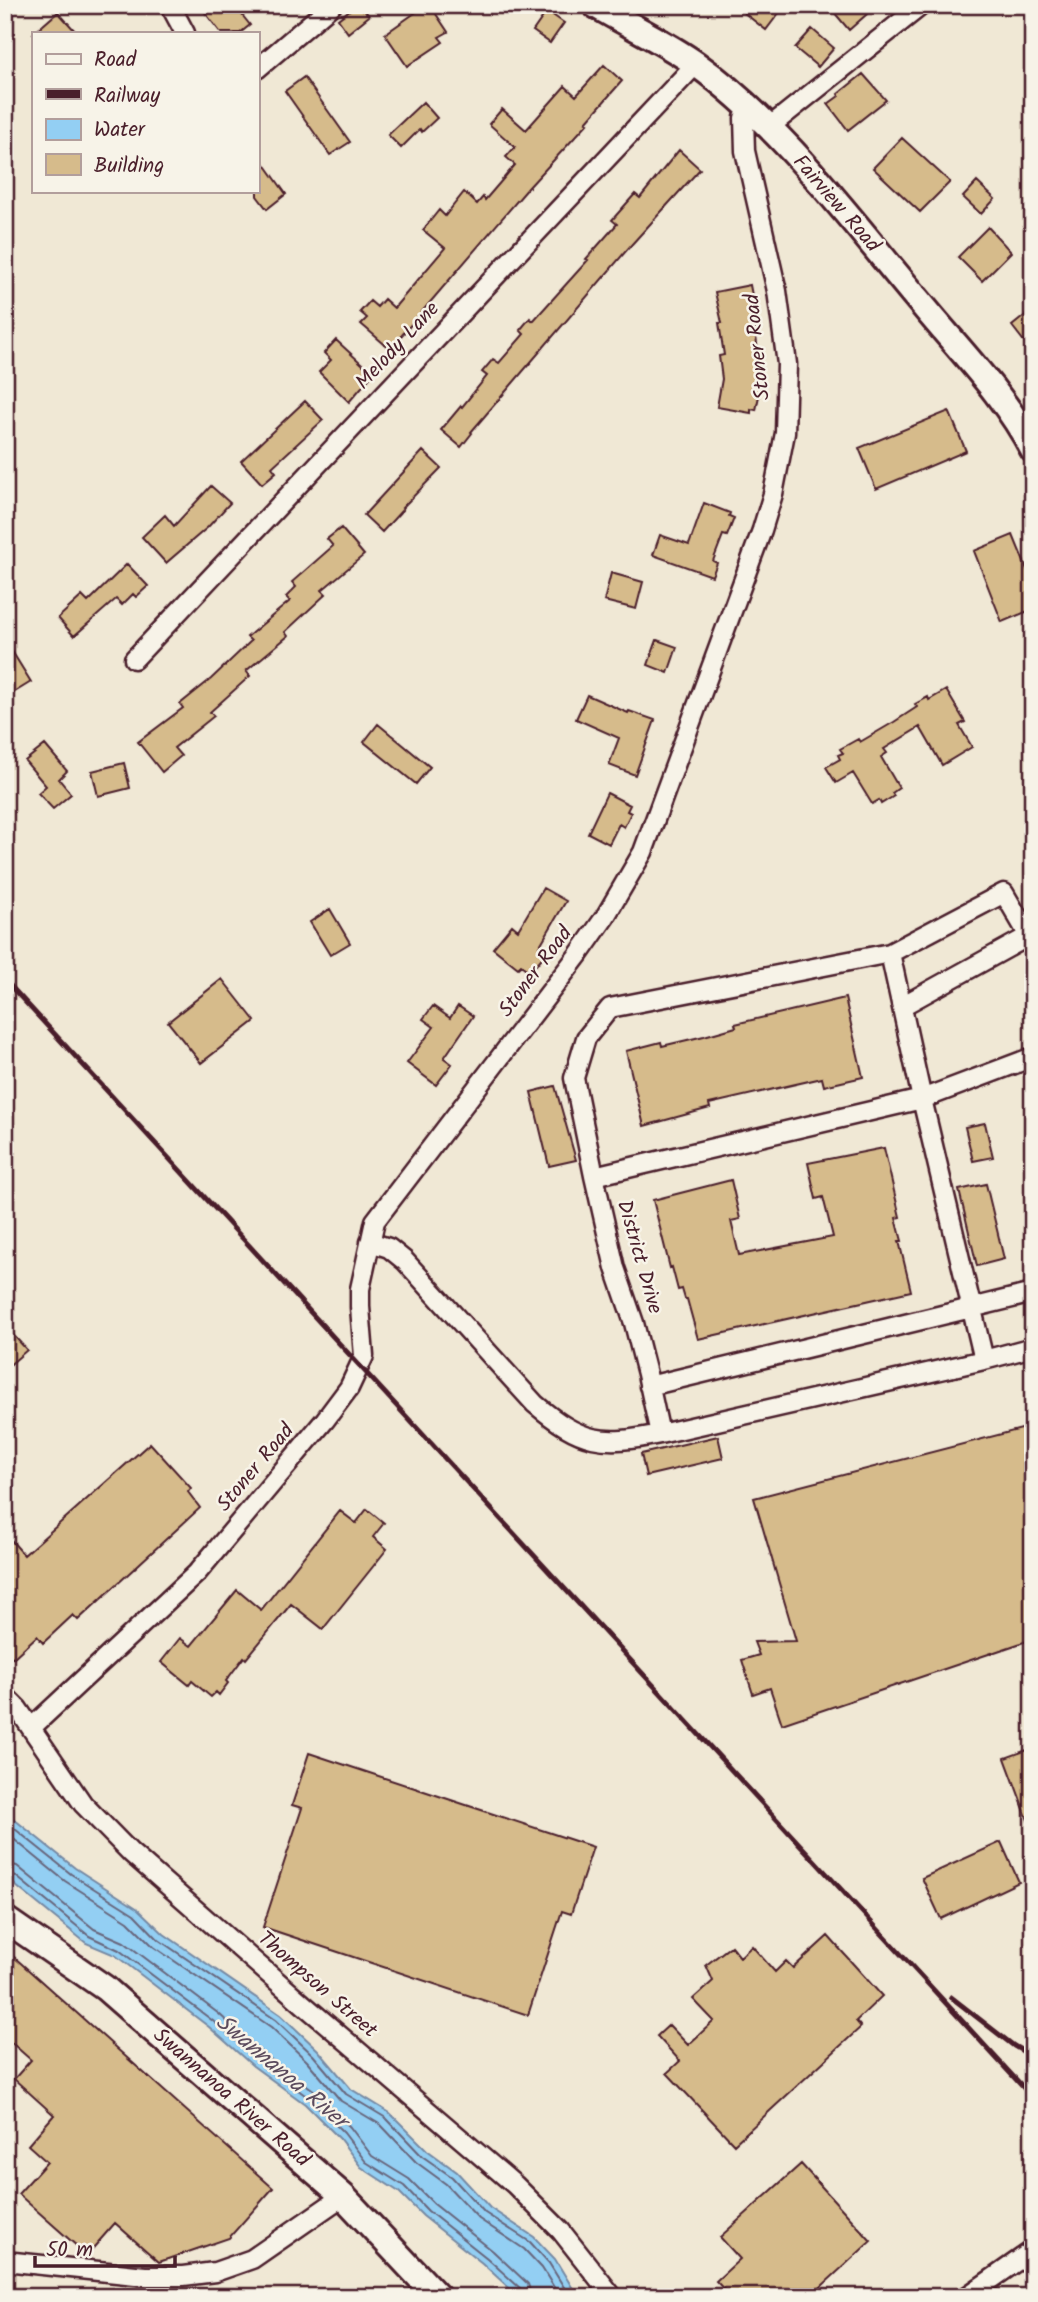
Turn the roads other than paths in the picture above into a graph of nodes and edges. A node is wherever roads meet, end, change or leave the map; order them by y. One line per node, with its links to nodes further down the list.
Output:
1 (170, 5): 5 (street)
2 (332, 5): 7 (street)
3 (595, 5): 6 (main road, Fairview Road)
4 (922, 5): 9 (street)
5 (184, 32)
6 (696, 64): 8 (main road, Fairview Road); 11 (street, Melody Lane)
7 (259, 67)
8 (749, 108): 9 (main road, Fairview Road); 17 (street, Stoner Road)
9 (768, 128): 10 (main road, Fairview Road)
10 (1032, 447)
11 (134, 659)
12 (890, 953): 13 (street); 13 (street); 16 (street)
13 (902, 1006): 15 (street)
14 (1033, 1056): 15 (street, District Drive)
15 (922, 1099): 16 (street, District Drive); 19 (street)
16 (594, 1176): 22 (street, District Drive)
17 (370, 1242): 23 (street); 25 (street, Stoner Road)
18 (1033, 1293): 19 (street)
19 (972, 1309): 21 (street); 22 (street)
20 (1033, 1348): 21 (street)
21 (984, 1360): 23 (street)
22 (649, 1386): 23 (street, District Drive)
23 (660, 1434)
24 (5, 1696): 25 (street, Thompson Street)
25 (31, 1728): 31 (street, Thompson Street)
26 (5, 1919): 27 (main road, Swannanoa River Road)
27 (343, 2196): 29 (street); 30 (main road, Swannanoa River Road)
28 (1033, 2249): 32 (street)
29 (5, 2262)
30 (438, 2297)
31 (613, 2297)
32 (966, 2297)

